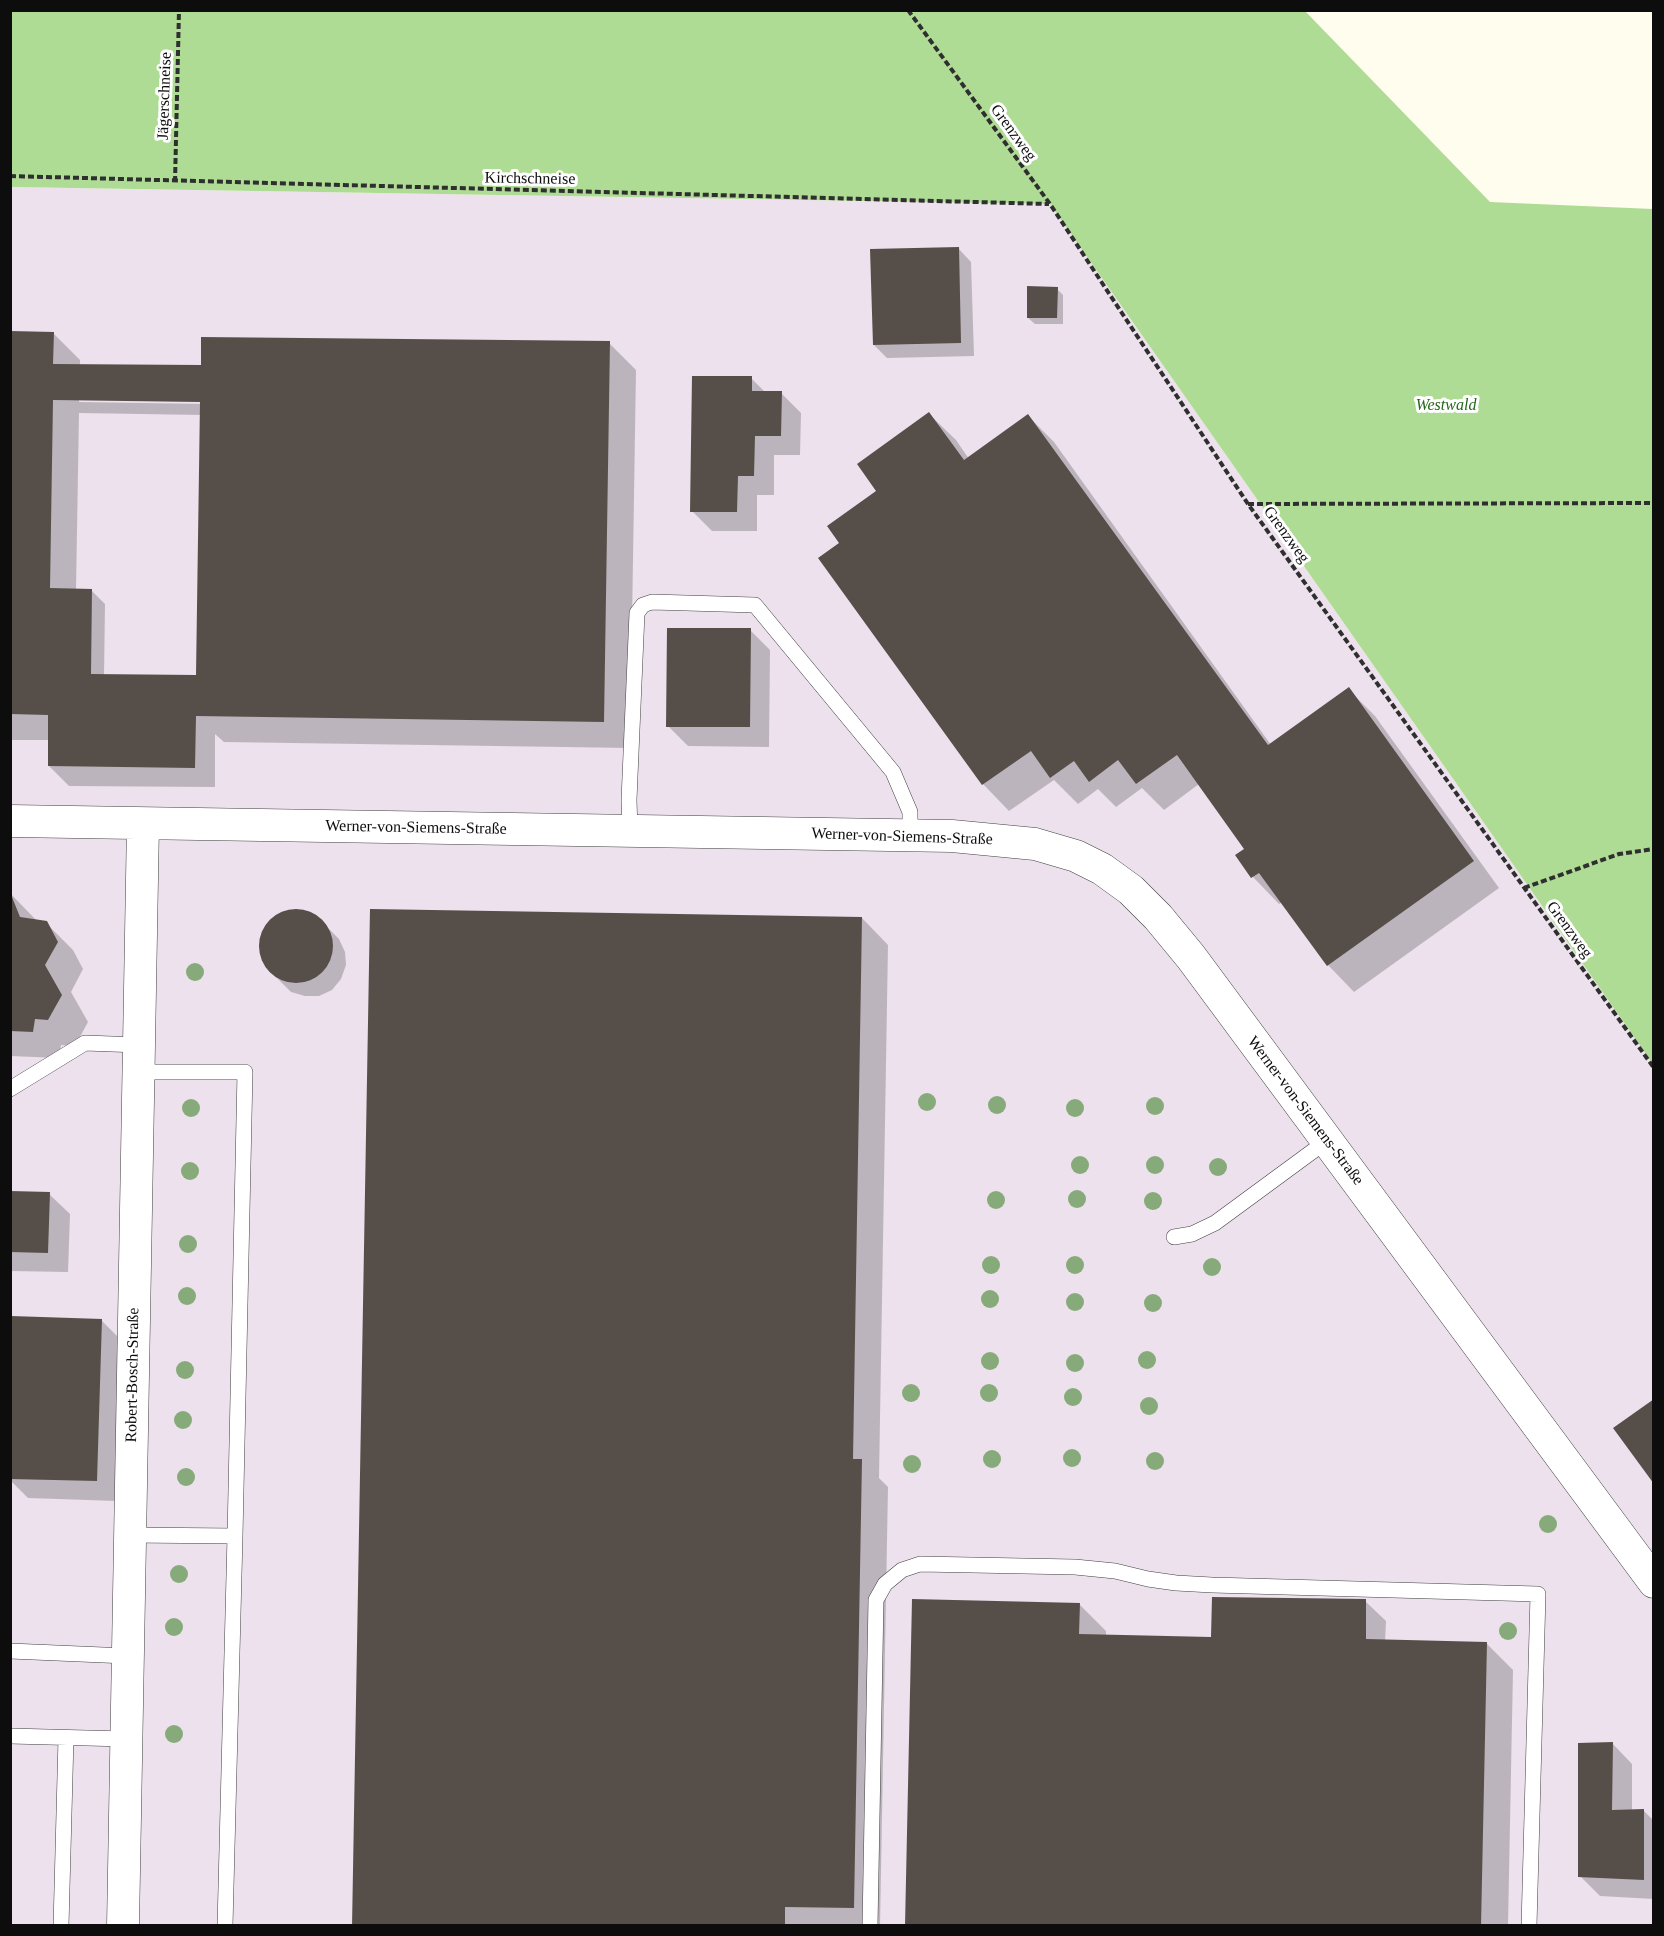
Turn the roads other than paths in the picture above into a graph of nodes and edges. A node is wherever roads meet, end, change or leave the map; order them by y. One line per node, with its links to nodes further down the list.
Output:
1 (10, 821): 2 (street, Werner-von-Siemens-Straße)
2 (143, 824): 3 (street, Werner-von-Siemens-Straße); 5 (street, Robert-Bosch-Straße)
3 (630, 831): 4 (street, Werner-von-Siemens-Straße); 4 (lane)
4 (910, 835): 7 (street, Werner-von-Siemens-Straße)
5 (139, 1058): 6 (lane); 9 (street, Robert-Bosch-Straße); 10 (lane)
6 (10, 1089)
7 (1328, 1140): 8 (lane); 11 (street, Werner-von-Siemens-Straße)
8 (1174, 1237)
9 (130, 1535): 10 (lane); 13 (street, Robert-Bosch-Straße)
10 (235, 1536): 19 (lane)
11 (1653, 1582)
12 (10, 1651): 13 (lane)
13 (127, 1656): 16 (street, Robert-Bosch-Straße)
14 (10, 1736): 15 (lane)
15 (66, 1738): 16 (lane); 17 (lane)
16 (126, 1739): 18 (street, Robert-Bosch-Straße)
17 (61, 1926)
18 (123, 1926)
19 (225, 1926)
20 (870, 1926): 21 (lane)
21 (1529, 1926)

